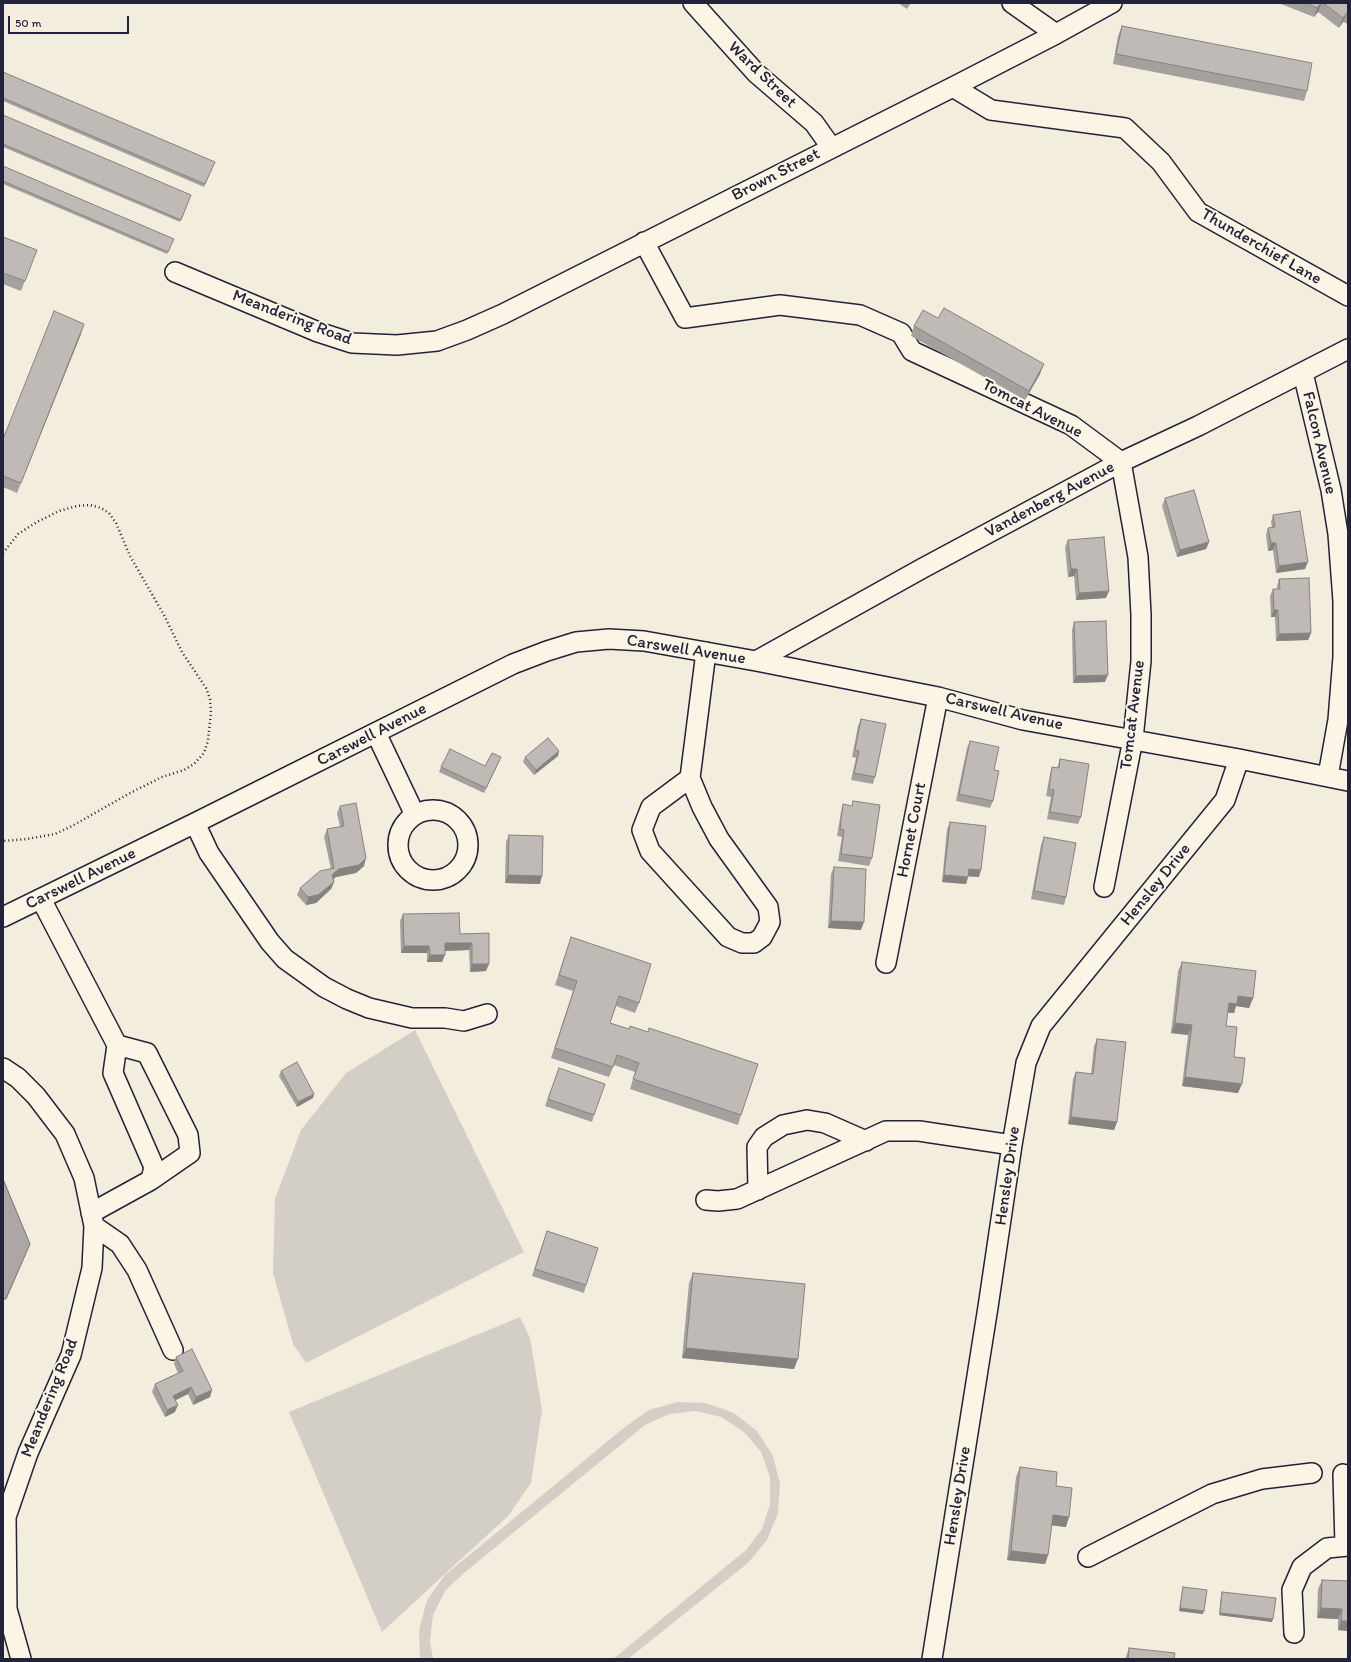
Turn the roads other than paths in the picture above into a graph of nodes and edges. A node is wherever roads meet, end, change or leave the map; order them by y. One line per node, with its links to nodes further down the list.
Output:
1 (693, 3): 6 (street, Ward Street)
2 (1012, 3): 4 (street)
3 (1112, 3): 4 (street, Brown Street)
4 (1056, 34): 5 (street, Brown Street)
5 (953, 87): 6 (street, Brown Street); 9 (street, Thunderchief Lane)
6 (831, 147): 7 (street, Brown Street)
7 (644, 242): 10 (street, Brown Street); 13 (street, Tomcat Avenue)
8 (175, 272): 10 (street, Meandering Road)
9 (1348, 296)
10 (436, 341)
11 (1348, 348): 12 (street, Vandenberg Avenue)
12 (1303, 373): 13 (street, Vandenberg Avenue); 20 (street, Falcon Avenue)
13 (1122, 462): 15 (street, Vandenberg Avenue); 18 (street, Tomcat Avenue)
14 (706, 652): 15 (street, Carswell Avenue); 17 (street, Carswell Avenue); 21 (street)
15 (756, 661): 16 (street, Carswell Avenue)
16 (938, 697): 18 (street, Carswell Avenue); 28 (street, Hornet Court)
17 (376, 733): 23 (street); 24 (street, Carswell Avenue)
18 (1133, 739): 19 (street, Carswell Avenue); 25 (street, Tomcat Avenue)
19 (1239, 759): 20 (street, Carswell Avenue); 33 (street, Hensley Drive)
20 (1328, 776): 22 (street, Carswell Avenue)
21 (690, 778): 21 (street)
22 (1348, 780)
23 (415, 815)
24 (195, 823): 26 (street, Carswell Avenue); 29 (street)
25 (1104, 887)
26 (41, 899): 27 (street, Carswell Avenue); 30 (street)
27 (3, 917)
28 (886, 963)
29 (487, 1014)
30 (117, 1045): 34 (street); 34 (street)
31 (3, 1068): 37 (street, Meandering Road)
32 (866, 1141): 33 (street); 35 (street); 35 (street)
33 (1012, 1145): 45 (street, Hensley Drive)
34 (151, 1180): 37 (street)
35 (758, 1190): 36 (street)
36 (706, 1200)
37 (93, 1219): 38 (street); 44 (street, Meandering Road)
38 (173, 1350)
39 (1312, 1473): 42 (street)
40 (1343, 1474): 41 (street)
41 (1347, 1546): 43 (street)
42 (1088, 1557)
43 (1294, 1633)
44 (21, 1659)
45 (932, 1659)

